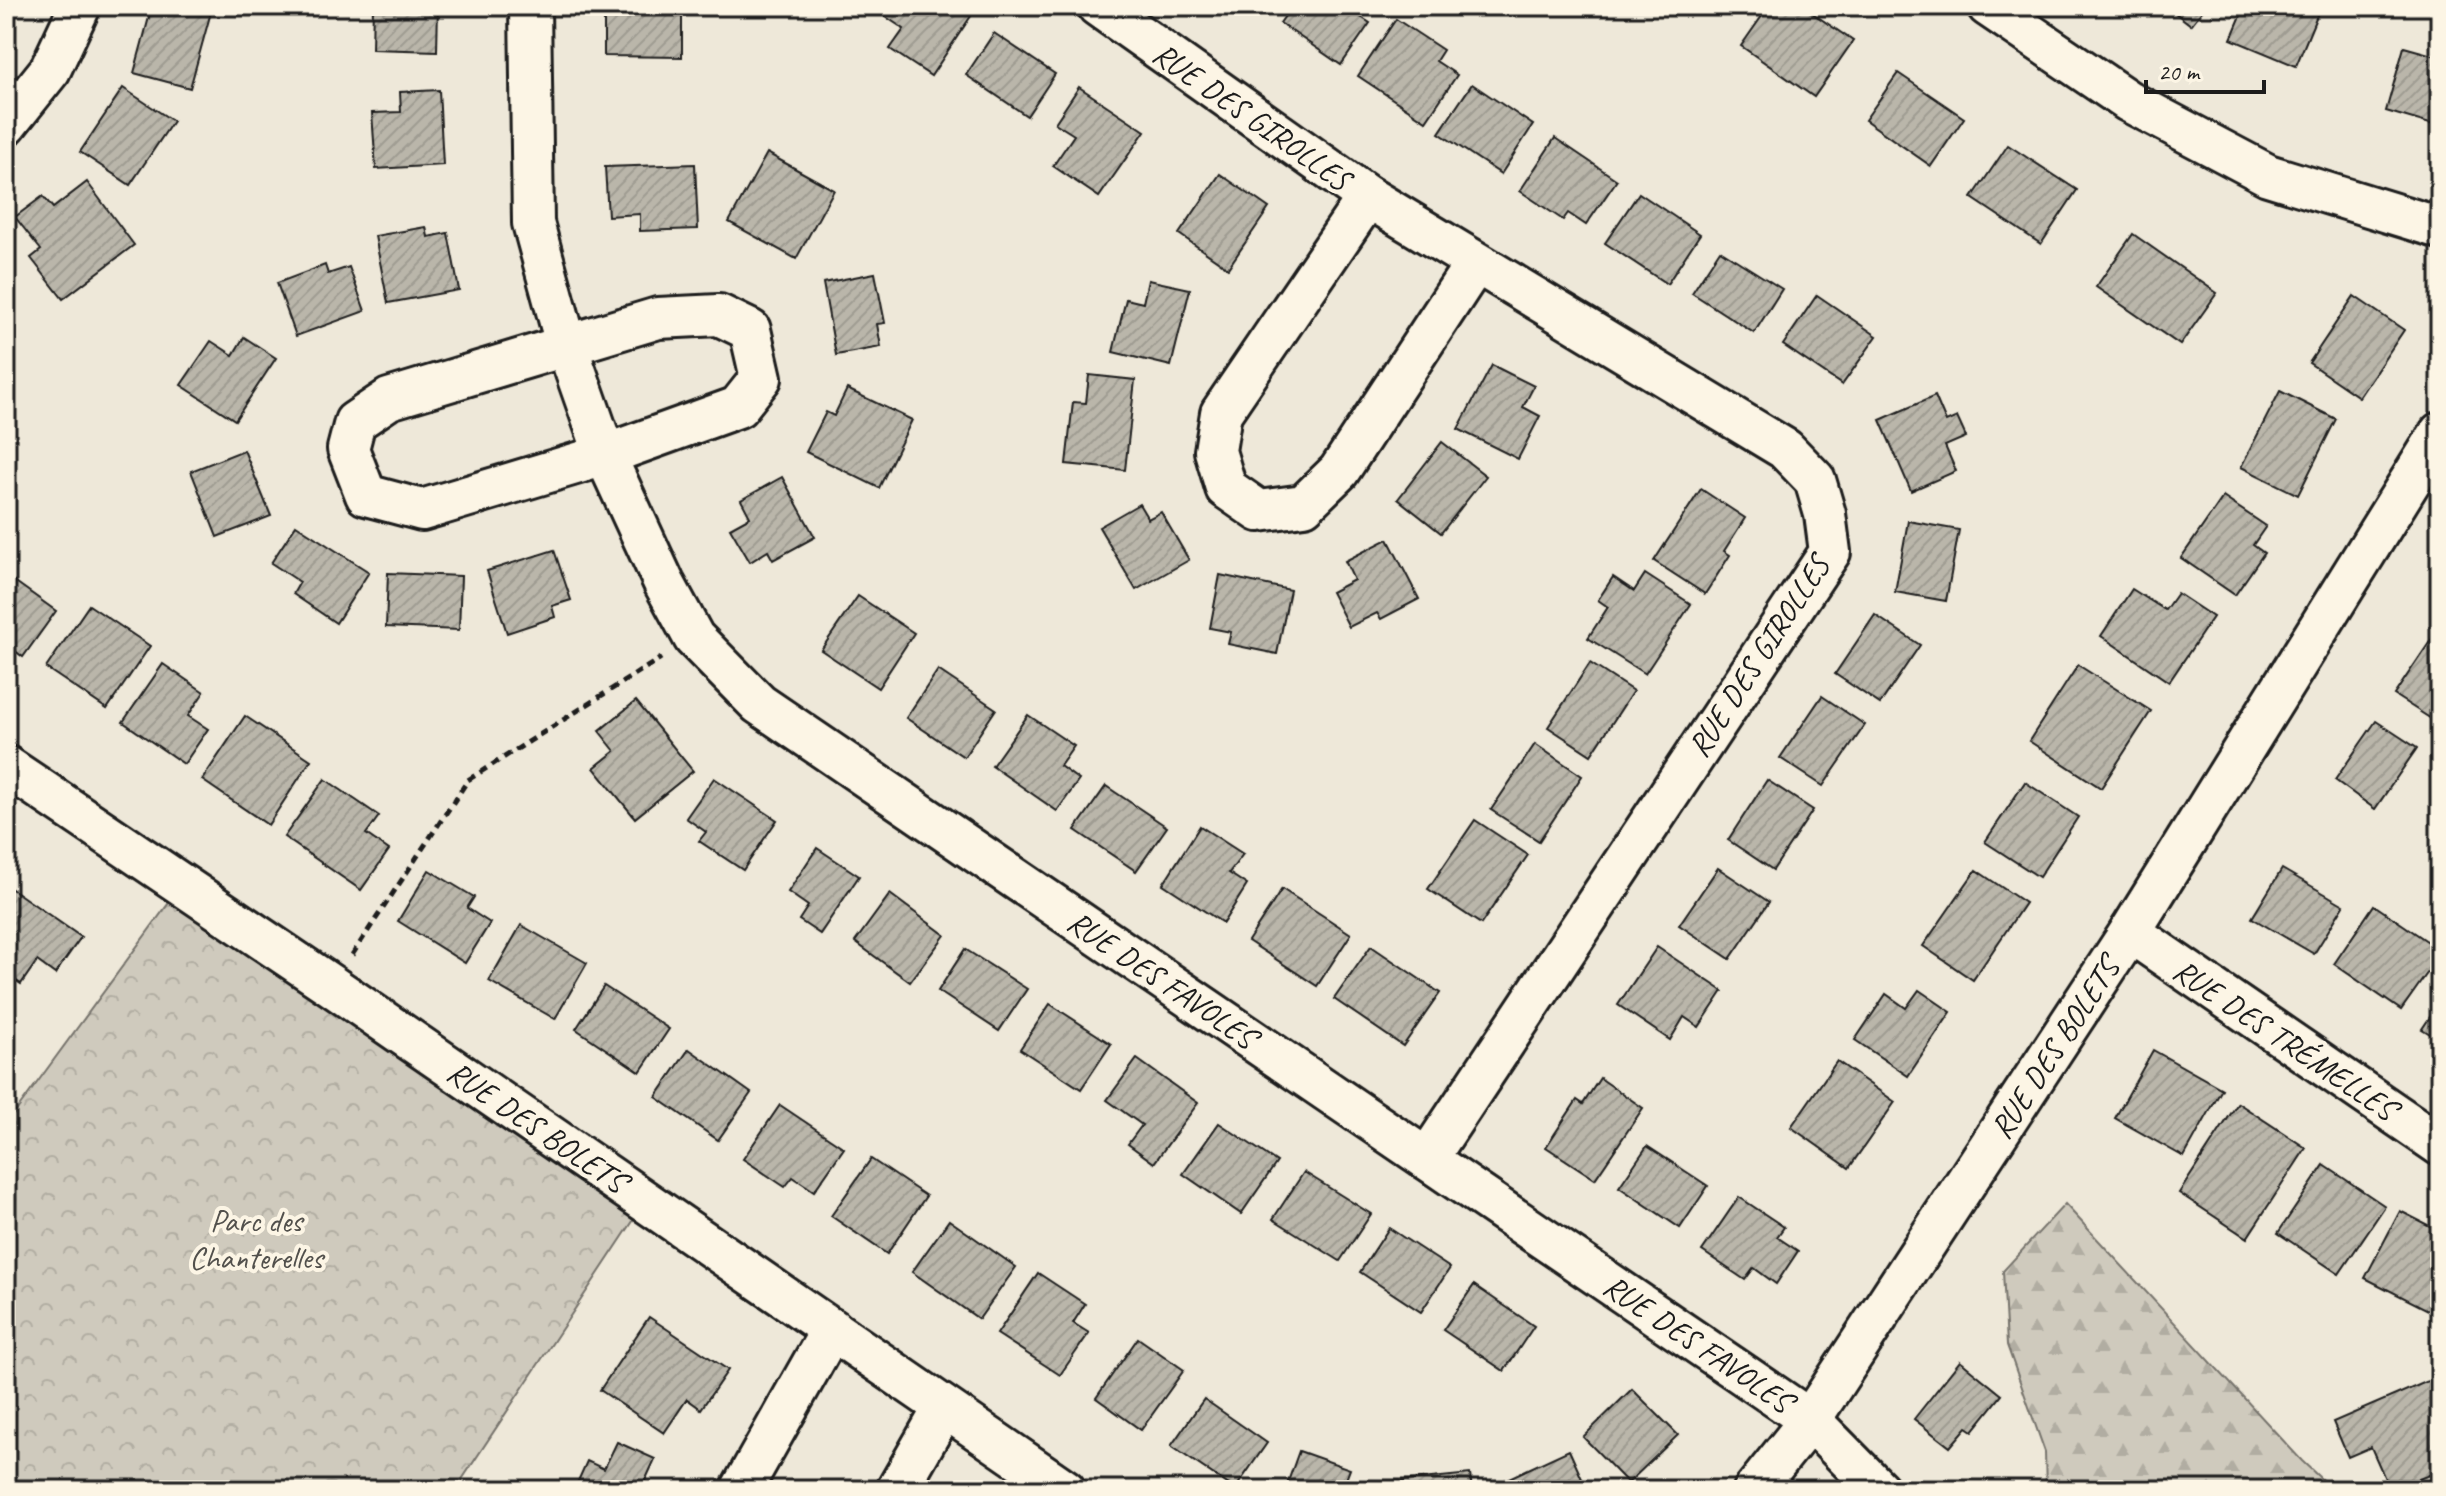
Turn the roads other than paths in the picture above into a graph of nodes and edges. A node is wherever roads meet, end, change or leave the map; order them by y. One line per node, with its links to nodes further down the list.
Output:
1 (80, 6): 5 (street)
2 (530, 6): 9 (street, RUE DES FAVOLES)
3 (1098, 6): 6 (street, RUE DES GIROLLES)
4 (1988, 6): 7 (street)
5 (6, 125)
6 (1368, 197): 8 (street, RUE DES GIROLLES); 8 (street, RUE DES GIROLLES)
7 (2440, 228)
8 (1475, 264): 15 (street, RUE DES GIROLLES)
9 (566, 344): 11 (street, RUE DES FAVOLES); 11 (street); 11 (street)
10 (2440, 433): 13 (street, RUE DES BOLETS)
11 (605, 455): 15 (street, RUE DES FAVOLES)
12 (6, 766): 16 (street, RUE DES BOLETS)
13 (2130, 932): 14 (street, RUE DES TRÉMELLES); 18 (street, RUE DES BOLETS)
14 (2440, 1145)
15 (1427, 1159): 18 (street, RUE DES FAVOLES)
16 (832, 1329): 17 (street, RUE DES BOLETS); 19 (street)
17 (944, 1408): 20 (street); 21 (street, RUE DES BOLETS)
18 (1810, 1420): 22 (street, RUE DES BOLETS); 23 (street, RUE DES FAVOLES)
19 (741, 1490)
20 (897, 1490)
21 (1065, 1490)
22 (1754, 1490)
23 (1879, 1490)

